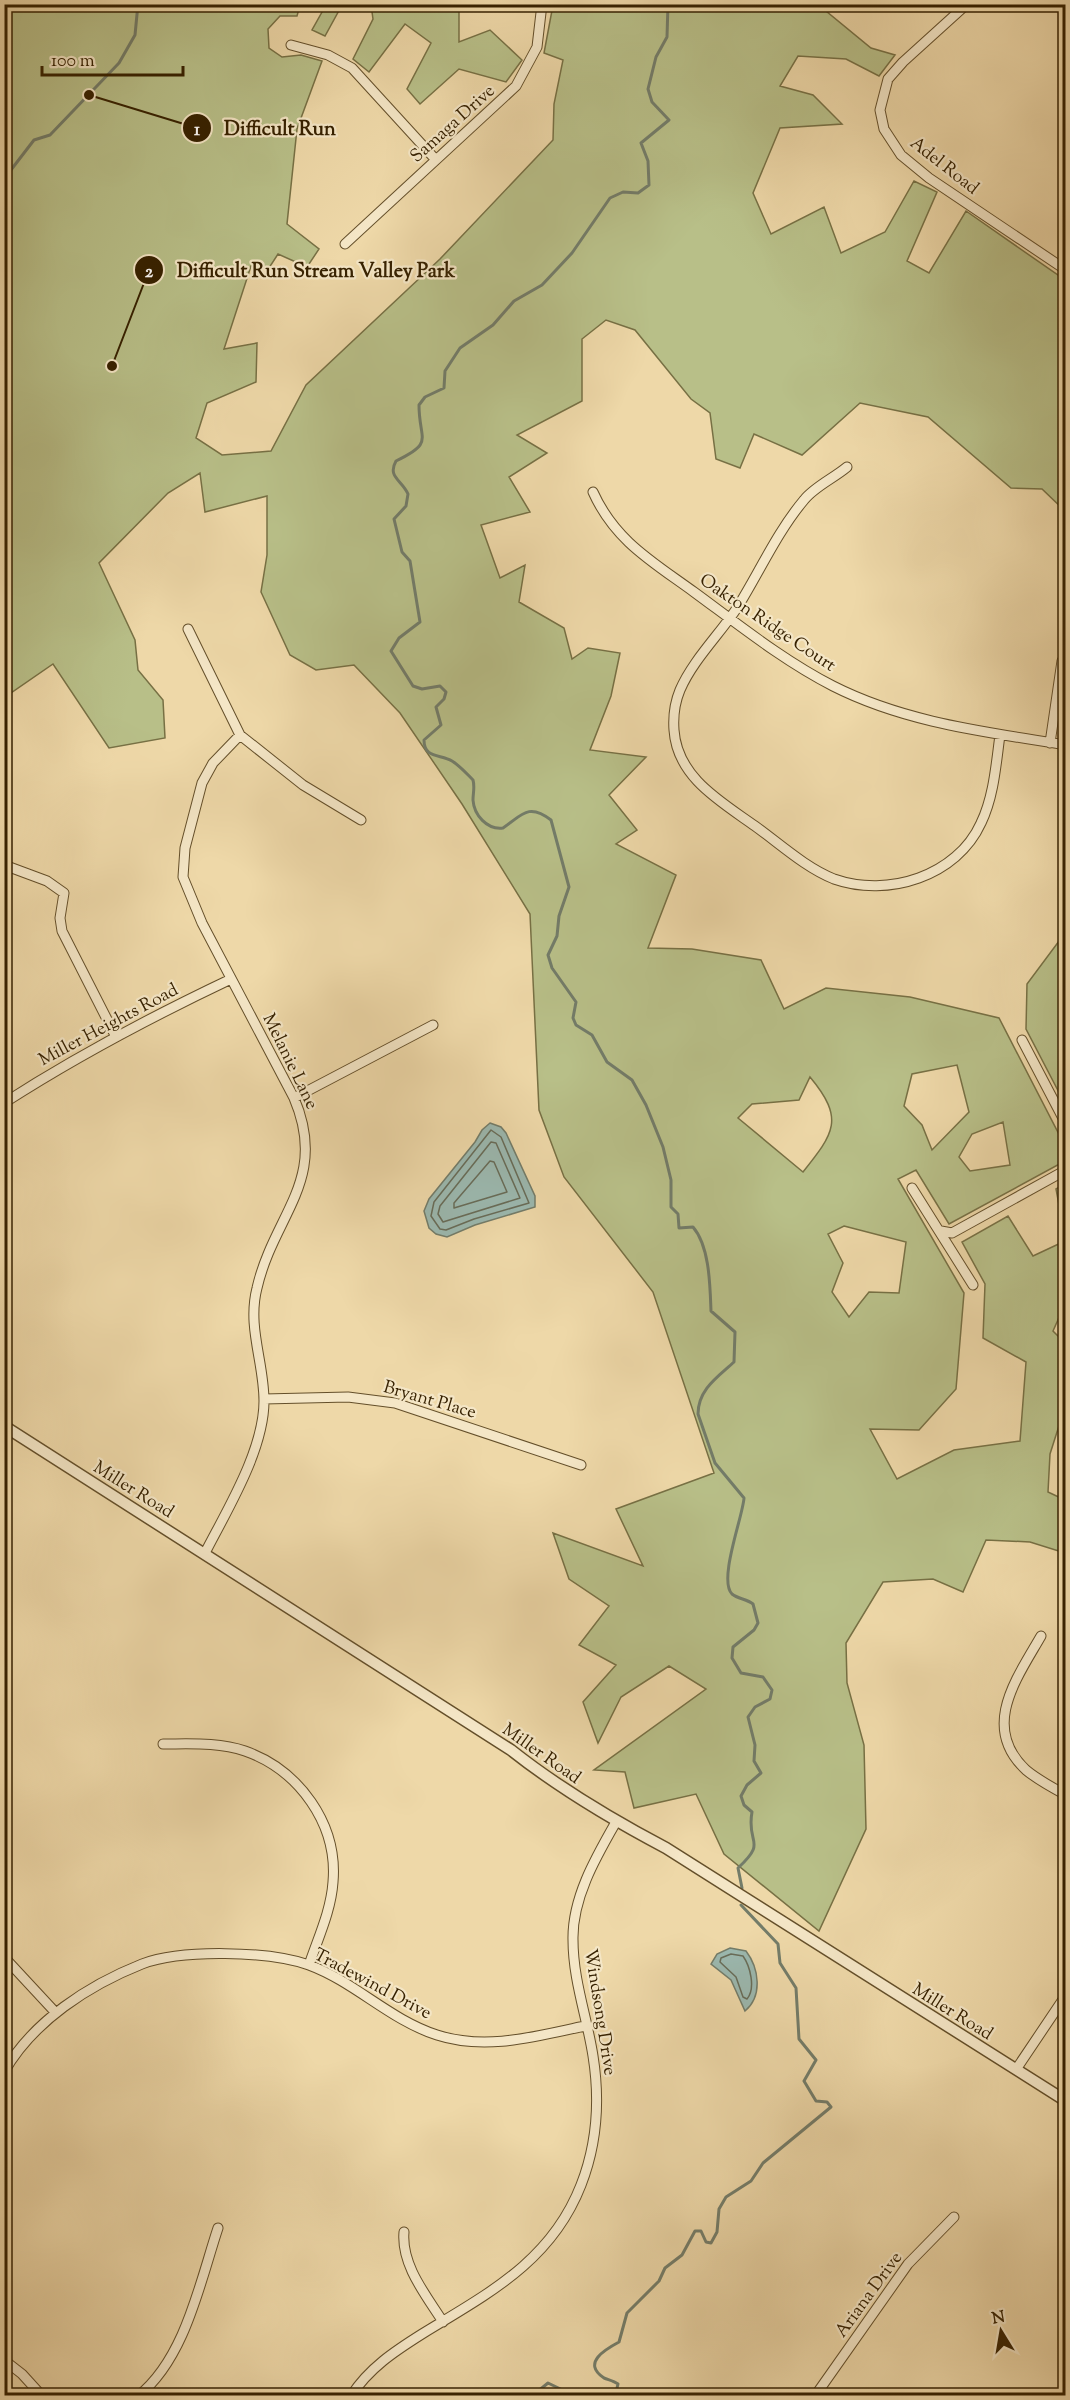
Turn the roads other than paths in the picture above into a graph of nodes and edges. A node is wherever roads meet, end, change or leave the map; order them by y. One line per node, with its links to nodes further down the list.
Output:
1 (542, 4): 4 (street, Samaga Drive)
2 (967, 4): 6 (street, Adel Road)
3 (291, 45): 4 (street)
4 (436, 160): 5 (street, Samaga Drive)
5 (345, 244)
6 (1065, 270)
7 (847, 467): 9 (street)
8 (593, 492): 9 (street, Oakton Ridge Court)
9 (729, 618): 13 (street, Oakton Ridge Court); 13 (street)
10 (188, 629): 12 (street)
11 (1062, 662): 14 (street)
12 (240, 735): 16 (street); 18 (street, Melanie Lane)
13 (1000, 735): 14 (street, Oakton Ridge Court)
14 (1050, 742): 15 (street, Oakton Ridge Court)
15 (1065, 745)
16 (361, 820)
17 (4, 866): 20 (street)
18 (231, 979): 20 (street, Miller Heights Road); 22 (street, Melanie Lane)
19 (433, 1025): 22 (street)
20 (116, 1037): 23 (street, Miller Heights Road)
21 (1022, 1041): 24 (street)
22 (294, 1098): 29 (street, Melanie Lane)
23 (4, 1104)
24 (1065, 1124)
25 (1065, 1170): 27 (street)
26 (912, 1188): 27 (street)
27 (941, 1232): 28 (street)
28 (973, 1285)
29 (264, 1399): 31 (street, Bryant Place); 32 (street, Melanie Lane)
30 (4, 1426): 32 (street, Miller Road)
31 (581, 1465)
32 (205, 1553): 36 (street, Miller Road)
33 (1041, 1636): 35 (street)
34 (163, 1744): 38 (street)
35 (1065, 1796)
36 (616, 1822): 41 (street, Windsong Drive); 42 (street, Miller Road)
37 (4, 1957): 40 (street)
38 (309, 1965): 40 (street, Tradewind Drive); 41 (street, Tradewind Drive)
39 (1065, 1995): 42 (street)
40 (56, 2013): 43 (street, Tradewind Drive)
41 (585, 2026): 48 (street, Windsong Drive)
42 (1017, 2068): 44 (street, Miller Road)
43 (4, 2072)
44 (1065, 2101)
45 (954, 2217): 53 (street, Ariana Drive)
46 (218, 2228): 51 (street)
47 (404, 2232): 48 (street)
48 (443, 2322): 52 (street, Windsong Drive)
49 (4, 2360): 50 (street)
50 (42, 2396)
51 (138, 2396)
52 (351, 2396)
53 (815, 2396)

